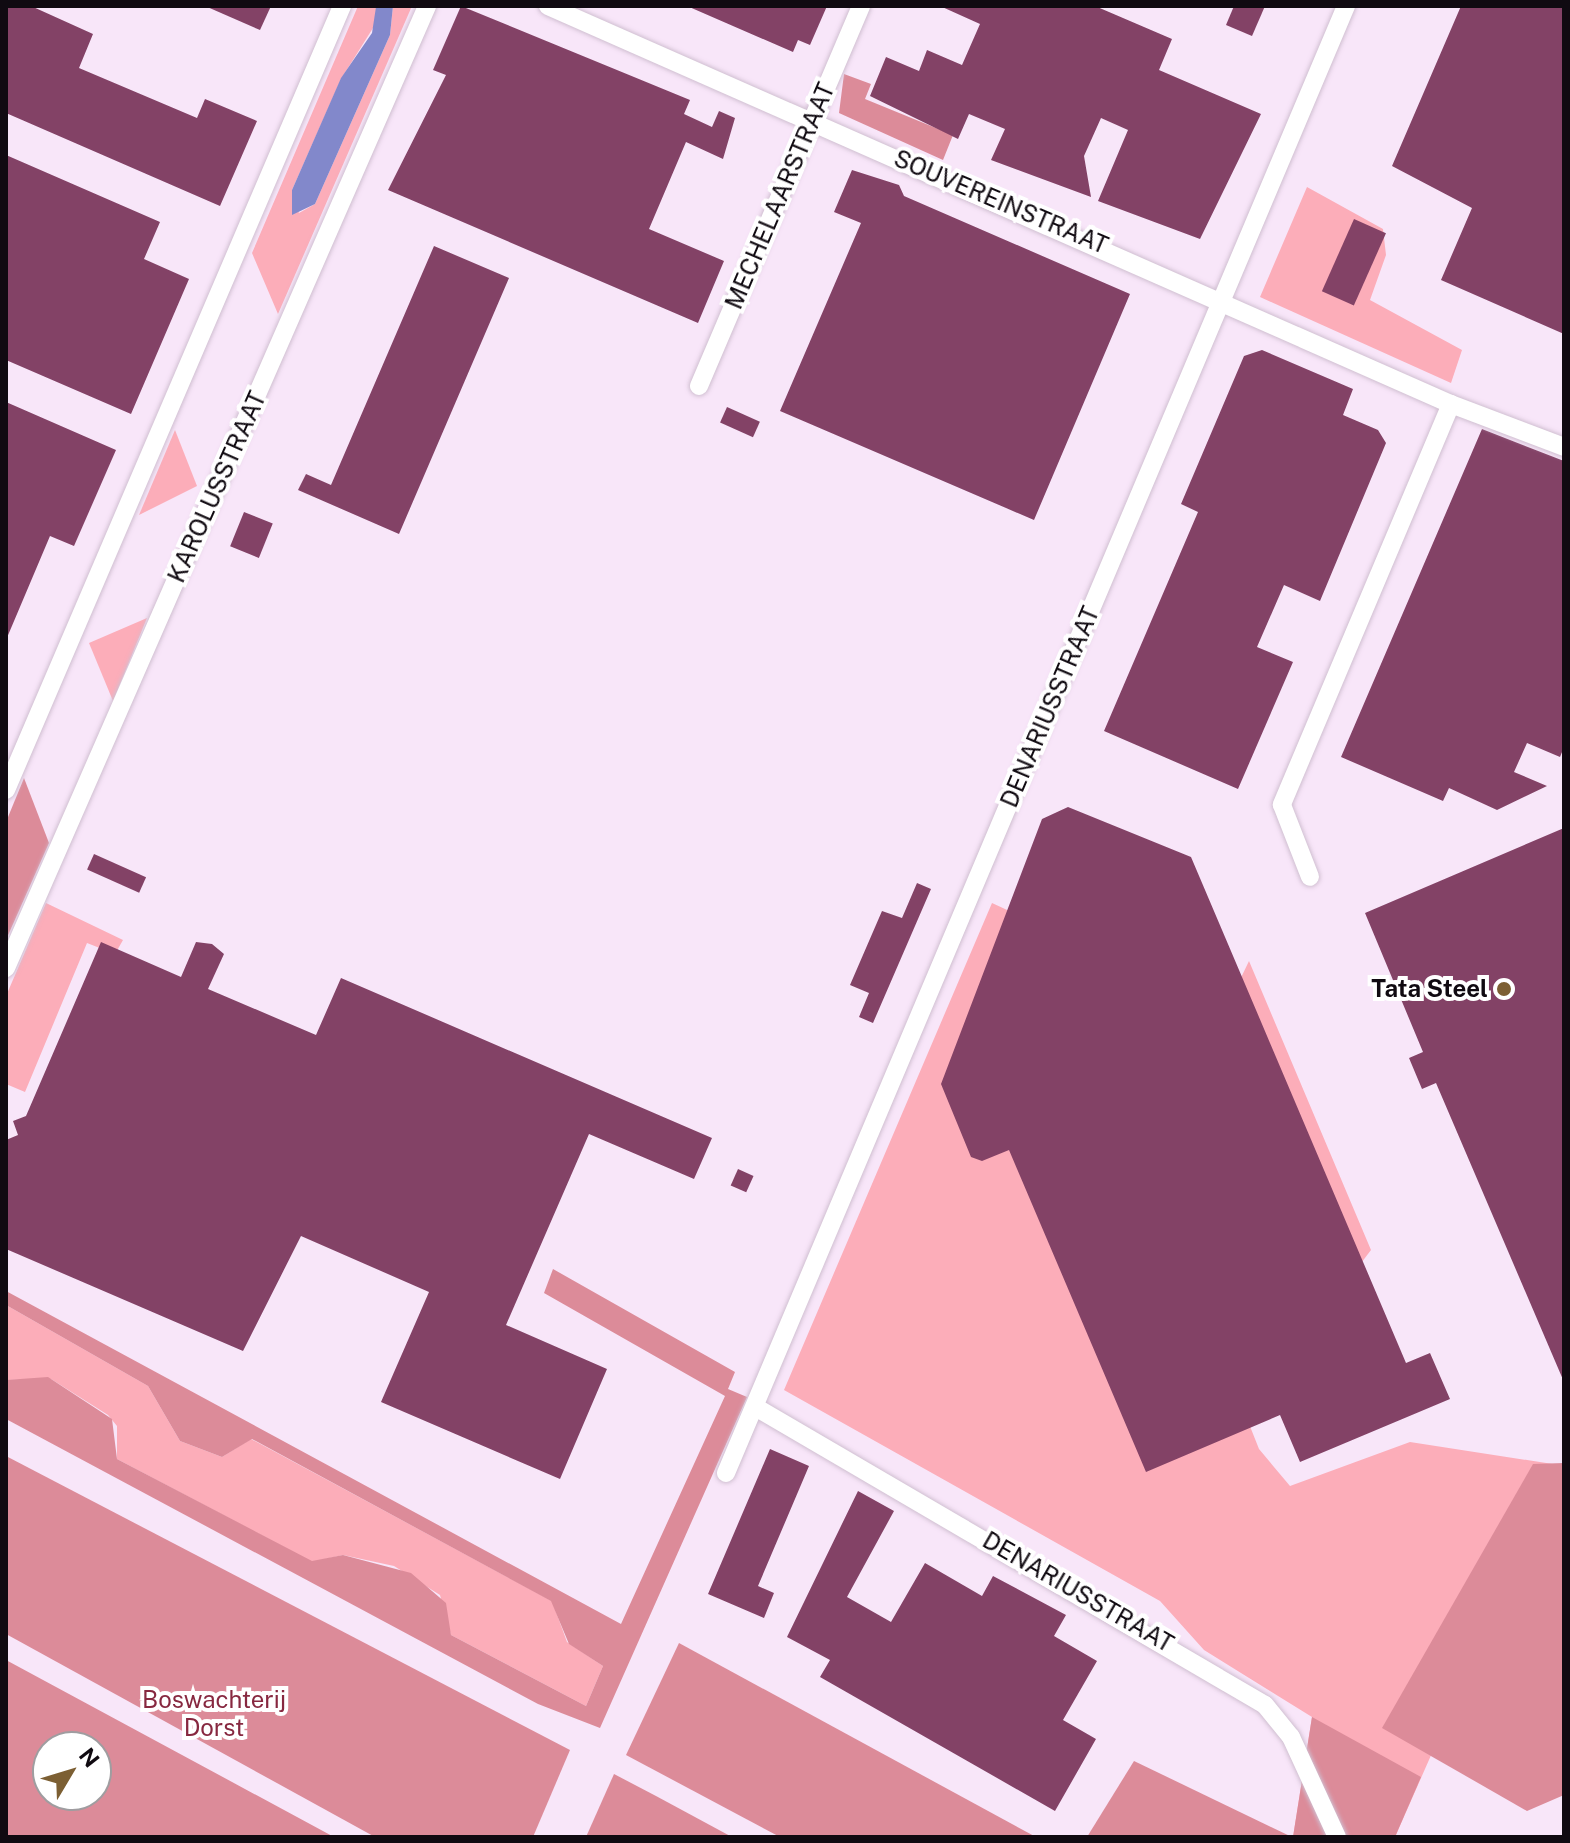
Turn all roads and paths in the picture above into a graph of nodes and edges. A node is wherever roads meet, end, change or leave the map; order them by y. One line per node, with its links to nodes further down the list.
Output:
1 (342, 6): 11 (street)
2 (427, 6): 13 (street, KAROLUSSTRAAT)
3 (548, 6): 6 (street, SOUVEREINSTRAAT)
4 (861, 6): 6 (street, MECHELAARSTRAAT)
5 (1346, 6): 7 (street, DENARIUSSTRAAT)
6 (812, 121): 7 (street, SOUVEREINSTRAAT); 8 (street, MECHELAARSTRAAT)
7 (1227, 300): 9 (street, SOUVEREINSTRAAT); 14 (street, DENARIUSSTRAAT)
8 (699, 386)
9 (1451, 404): 10 (street, SOUVEREINSTRAAT); 12 (street)
10 (1564, 447)
11 (6, 790)
12 (1310, 877)
13 (6, 968)
14 (757, 1408): 15 (street, DENARIUSSTRAAT); 16 (street, DENARIUSSTRAAT)
15 (726, 1473)
16 (1337, 1837)

